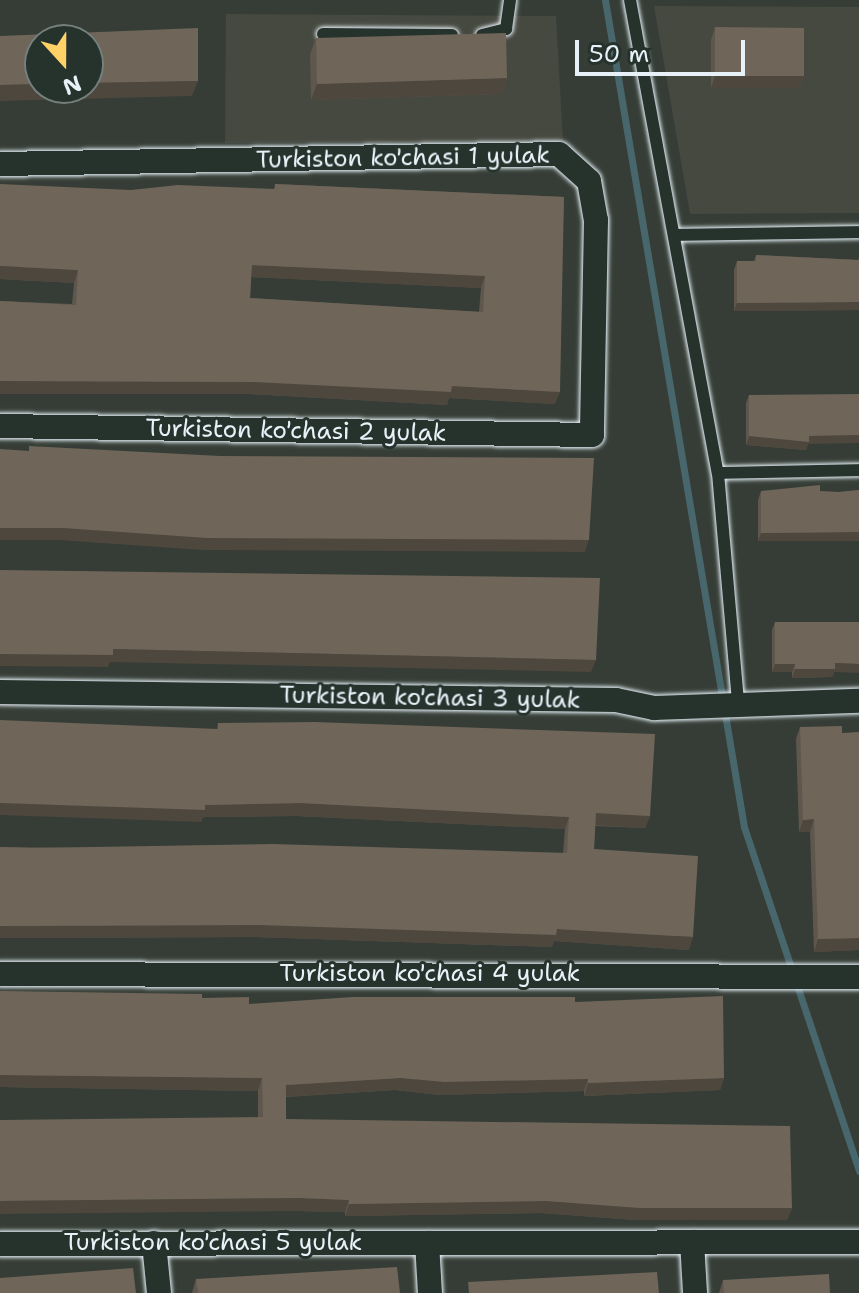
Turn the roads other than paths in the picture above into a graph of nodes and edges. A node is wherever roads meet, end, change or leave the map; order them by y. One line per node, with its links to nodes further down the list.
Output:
1 (510, 0): 3 (lane)
2 (630, 0): 6 (lane)
3 (323, 34)
4 (0, 164): 8 (street, Turkiston ko'chasi 1 yulak)
5 (859, 232): 6 (lane)
6 (676, 235): 10 (lane)
7 (0, 426): 8 (street, Turkiston ko'chasi 2 yulak)
8 (592, 435)
9 (859, 470): 10 (lane)
10 (718, 473): 12 (lane)
11 (0, 692): 12 (street, Turkiston ko'chasi 3 yulak)
12 (738, 701): 13 (street, Turkiston ko'chasi 3 yulak)
13 (859, 701)
14 (0, 974): 15 (street, Turkiston ko'chasi 4 yulak)
15 (859, 977)
16 (692, 1242): 17 (street, Turkiston ko'chasi 5 yulak); 19 (street, Turkiston ko'chasi 5 yulak); 23 (street)
17 (859, 1242)
18 (154, 1243): 19 (street, Turkiston ko'chasi 5 yulak); 20 (street, Turkiston ko'chasi 5 yulak); 21 (street)
19 (427, 1243): 22 (street)
20 (0, 1244)
21 (159, 1293)
22 (430, 1293)
23 (695, 1293)

